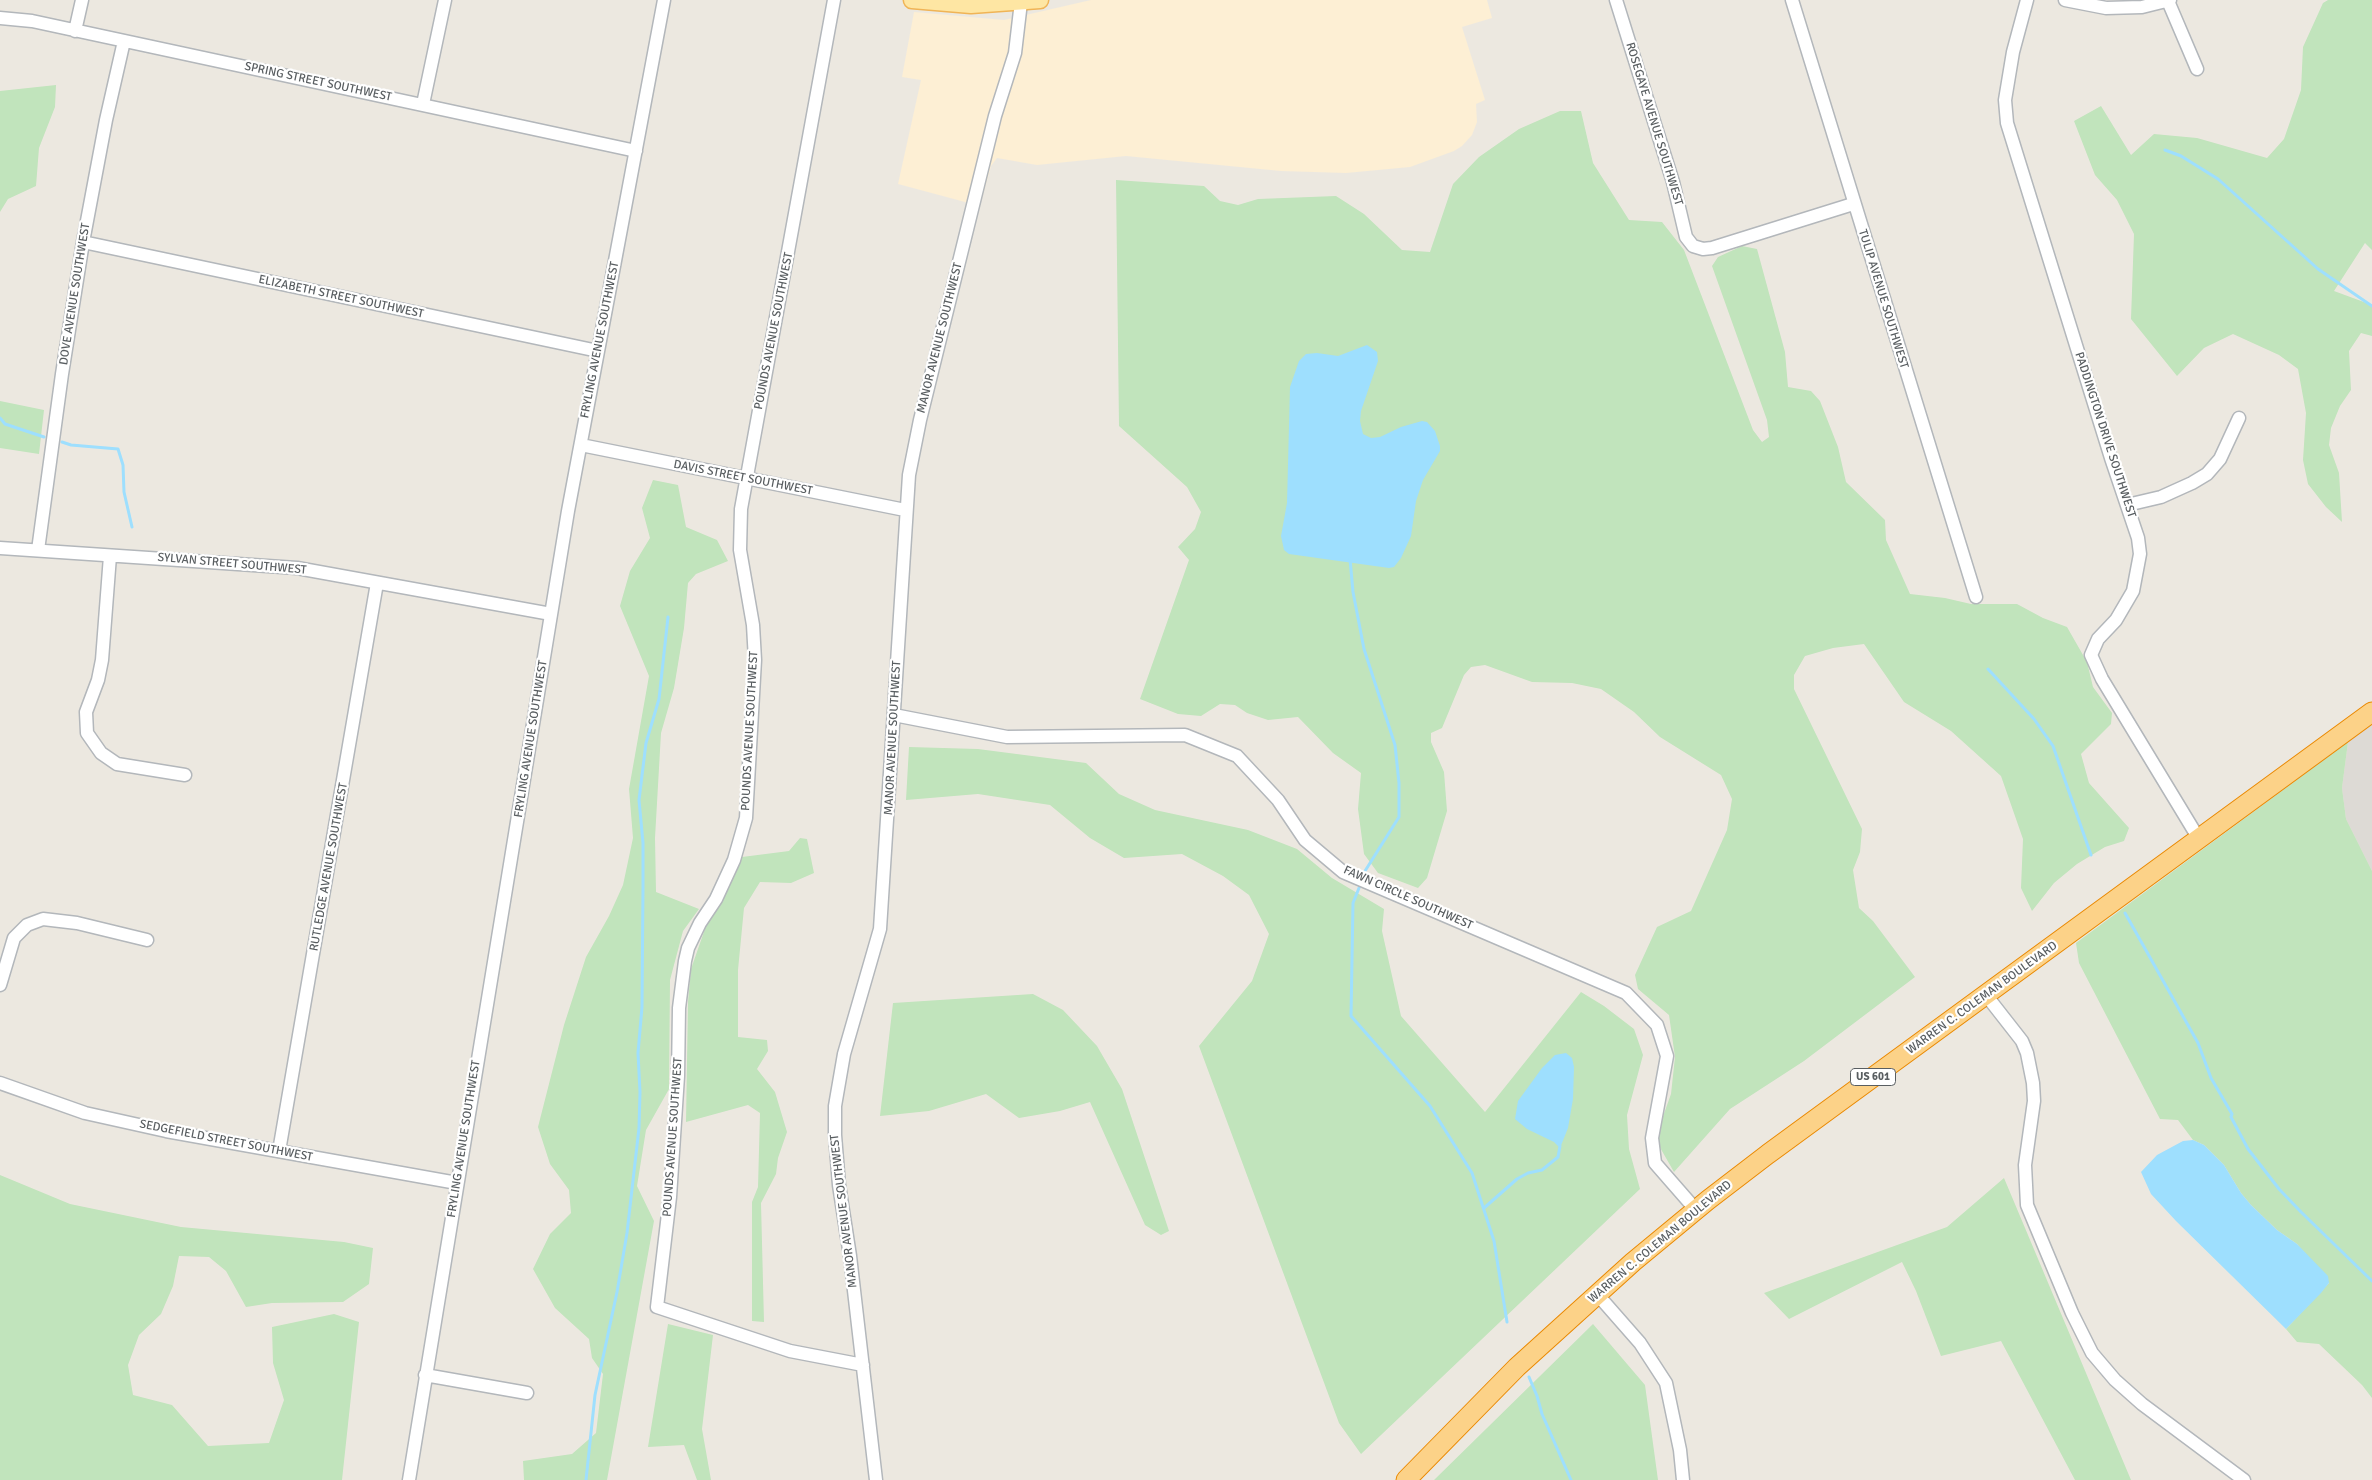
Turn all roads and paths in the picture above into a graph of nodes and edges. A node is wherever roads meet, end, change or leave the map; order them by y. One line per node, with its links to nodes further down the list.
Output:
1 (82, 0): 14 (street)
2 (446, 0): 17 (street)
3 (664, 0): 18 (street, FRYLING AVENUE SOUTHWEST)
4 (834, 0): 24 (street, POUNDS AVENUE SOUTHWEST)
5 (912, 0): 12 (main road)
6 (1040, 0): 12 (main road)
7 (1616, 0): 19 (street, ROSEGAYE AVENUE SOUTHWEST)
8 (1792, 0): 19 (street, TULIP AVENUE SOUTHWEST)
9 (2027, 0): 25 (street, PADDINGTON DRIVE SOUTHWEST)
10 (2066, 0): 11 (street)
11 (2169, 0): 16 (street)
12 (1021, 2): 26 (street, MANOR AVENUE SOUTHWEST)
13 (0, 18): 14 (street, SPRING STREET SOUTHWEST)
14 (75, 31): 15 (street, SPRING STREET SOUTHWEST)
15 (124, 41): 17 (street, SPRING STREET SOUTHWEST); 20 (street, DOVE AVENUE SOUTHWEST)
16 (2197, 69)
17 (423, 104): 18 (street, SPRING STREET SOUTHWEST)
18 (636, 151): 21 (street, FRYLING AVENUE SOUTHWEST)
19 (1853, 204): 31 (street, TULIP AVENUE SOUTHWEST)
20 (83, 242): 21 (street, ELIZABETH STREET SOUTHWEST); 28 (street, DOVE AVENUE SOUTHWEST)
21 (598, 351): 23 (street, FRYLING AVENUE SOUTHWEST)
22 (2238, 418): 25 (street)
23 (581, 445): 24 (street, DAVIS STREET SOUTHWEST); 32 (street, FRYLING AVENUE SOUTHWEST)
24 (746, 479): 26 (street, DAVIS STREET SOUTHWEST); 45 (street, POUNDS AVENUE SOUTHWEST)
25 (2127, 505): 36 (street, PADDINGTON DRIVE SOUTHWEST)
26 (905, 510): 34 (street, MANOR AVENUE SOUTHWEST)
27 (0, 548): 28 (street, SYLVAN STREET SOUTHWEST)
28 (38, 550): 29 (street, SYLVAN STREET SOUTHWEST)
29 (110, 556): 30 (street, SYLVAN STREET SOUTHWEST); 35 (street)
30 (377, 583): 32 (street, SYLVAN STREET SOUTHWEST); 41 (street, RUTLEDGE AVENUE SOUTHWEST)
31 (1976, 597)
32 (552, 614): 42 (street, FRYLING AVENUE SOUTHWEST)
33 (2372, 712): 36 (highway, WARREN C. COLEMAN BOULEVARD / US 601)
34 (894, 715): 43 (street, FAWN CIRCLE SOUTHWEST); 45 (street, MANOR AVENUE SOUTHWEST)
35 (185, 775)
36 (2199, 838): 39 (highway, WARREN C. COLEMAN BOULEVARD / US 601)
37 (147, 940): 38 (street)
38 (0, 985)
39 (1986, 995): 43 (highway, WARREN C. COLEMAN BOULEVARD / US 601); 52 (street)
40 (0, 1083): 41 (street, SEDGEFIELD STREET SOUTHWEST)
41 (279, 1151): 42 (street, SEDGEFIELD STREET SOUTHWEST)
42 (457, 1183): 46 (street, FRYLING AVENUE SOUTHWEST)
43 (1696, 1210): 44 (highway, WARREN C. COLEMAN BOULEVARD / US 601)
44 (1597, 1294): 50 (highway, WARREN C. COLEMAN BOULEVARD / US 601); 51 (street)
45 (863, 1365): 49 (street, MANOR AVENUE SOUTHWEST)
46 (425, 1375): 47 (street); 48 (street, FRYLING AVENUE SOUTHWEST)
47 (527, 1393)
48 (409, 1480)
49 (876, 1480)
50 (1406, 1480)
51 (1683, 1480)
52 (2244, 1480)

